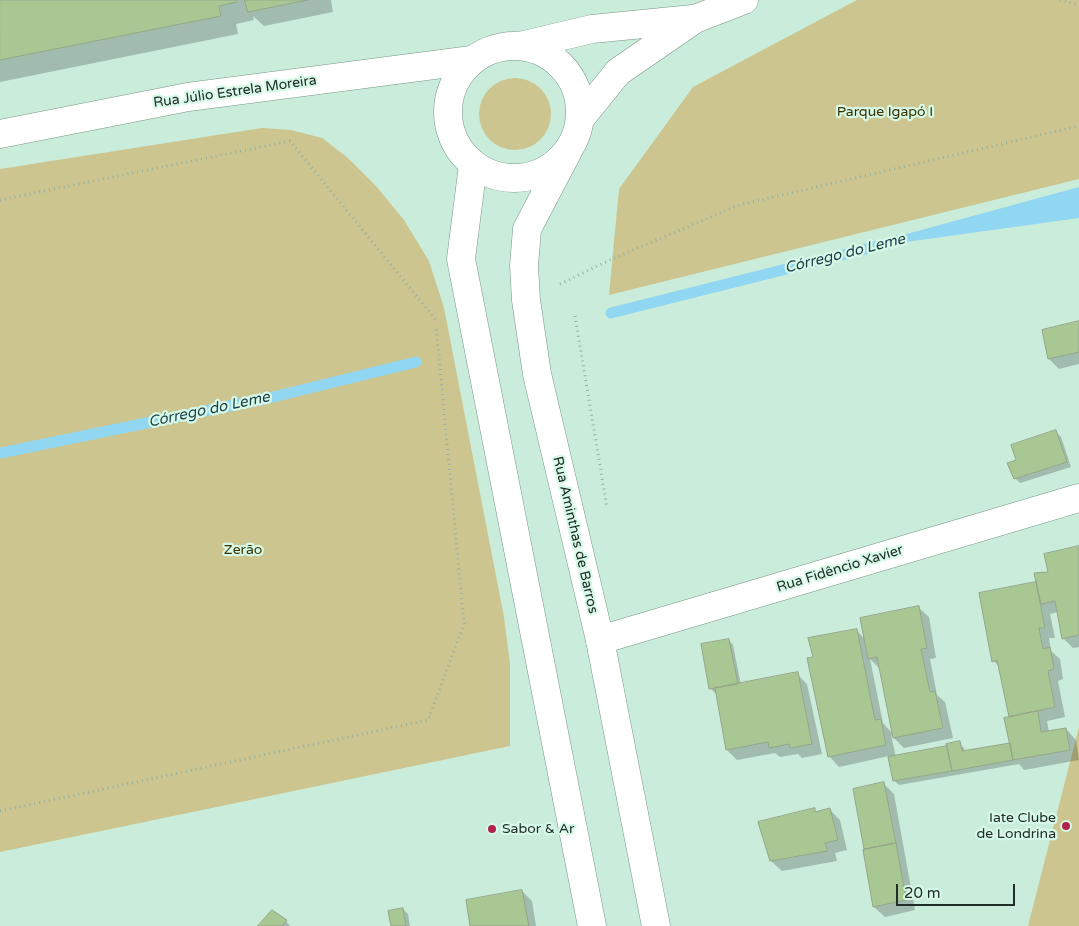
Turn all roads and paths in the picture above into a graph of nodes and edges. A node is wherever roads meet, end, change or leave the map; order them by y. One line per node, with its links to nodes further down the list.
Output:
1 (744, 0): 4 (street)
2 (1060, 0): 3 (path)
3 (1079, 5)
4 (694, 18): 5 (street); 7 (street)
5 (520, 46): 6 (street); 7 (street)
6 (472, 60): 9 (street, Rua Júlio Estrela Moreira); 11 (street)
7 (580, 119): 10 (street)
8 (1079, 126): 13 (path)
9 (0, 134)
10 (568, 151): 11 (street); 13 (street, Rua Aminthas de Barros)
11 (473, 165): 17 (street)
12 (0, 200): 16 (path)
13 (526, 300): 15 (street, Rua Aminthas de Barros)
14 (1079, 498): 15 (street, Rua Fidêncio Xavier)
15 (600, 640): 18 (street, Rua Aminthas de Barros)
16 (0, 811)
17 (592, 926)
18 (656, 926)

